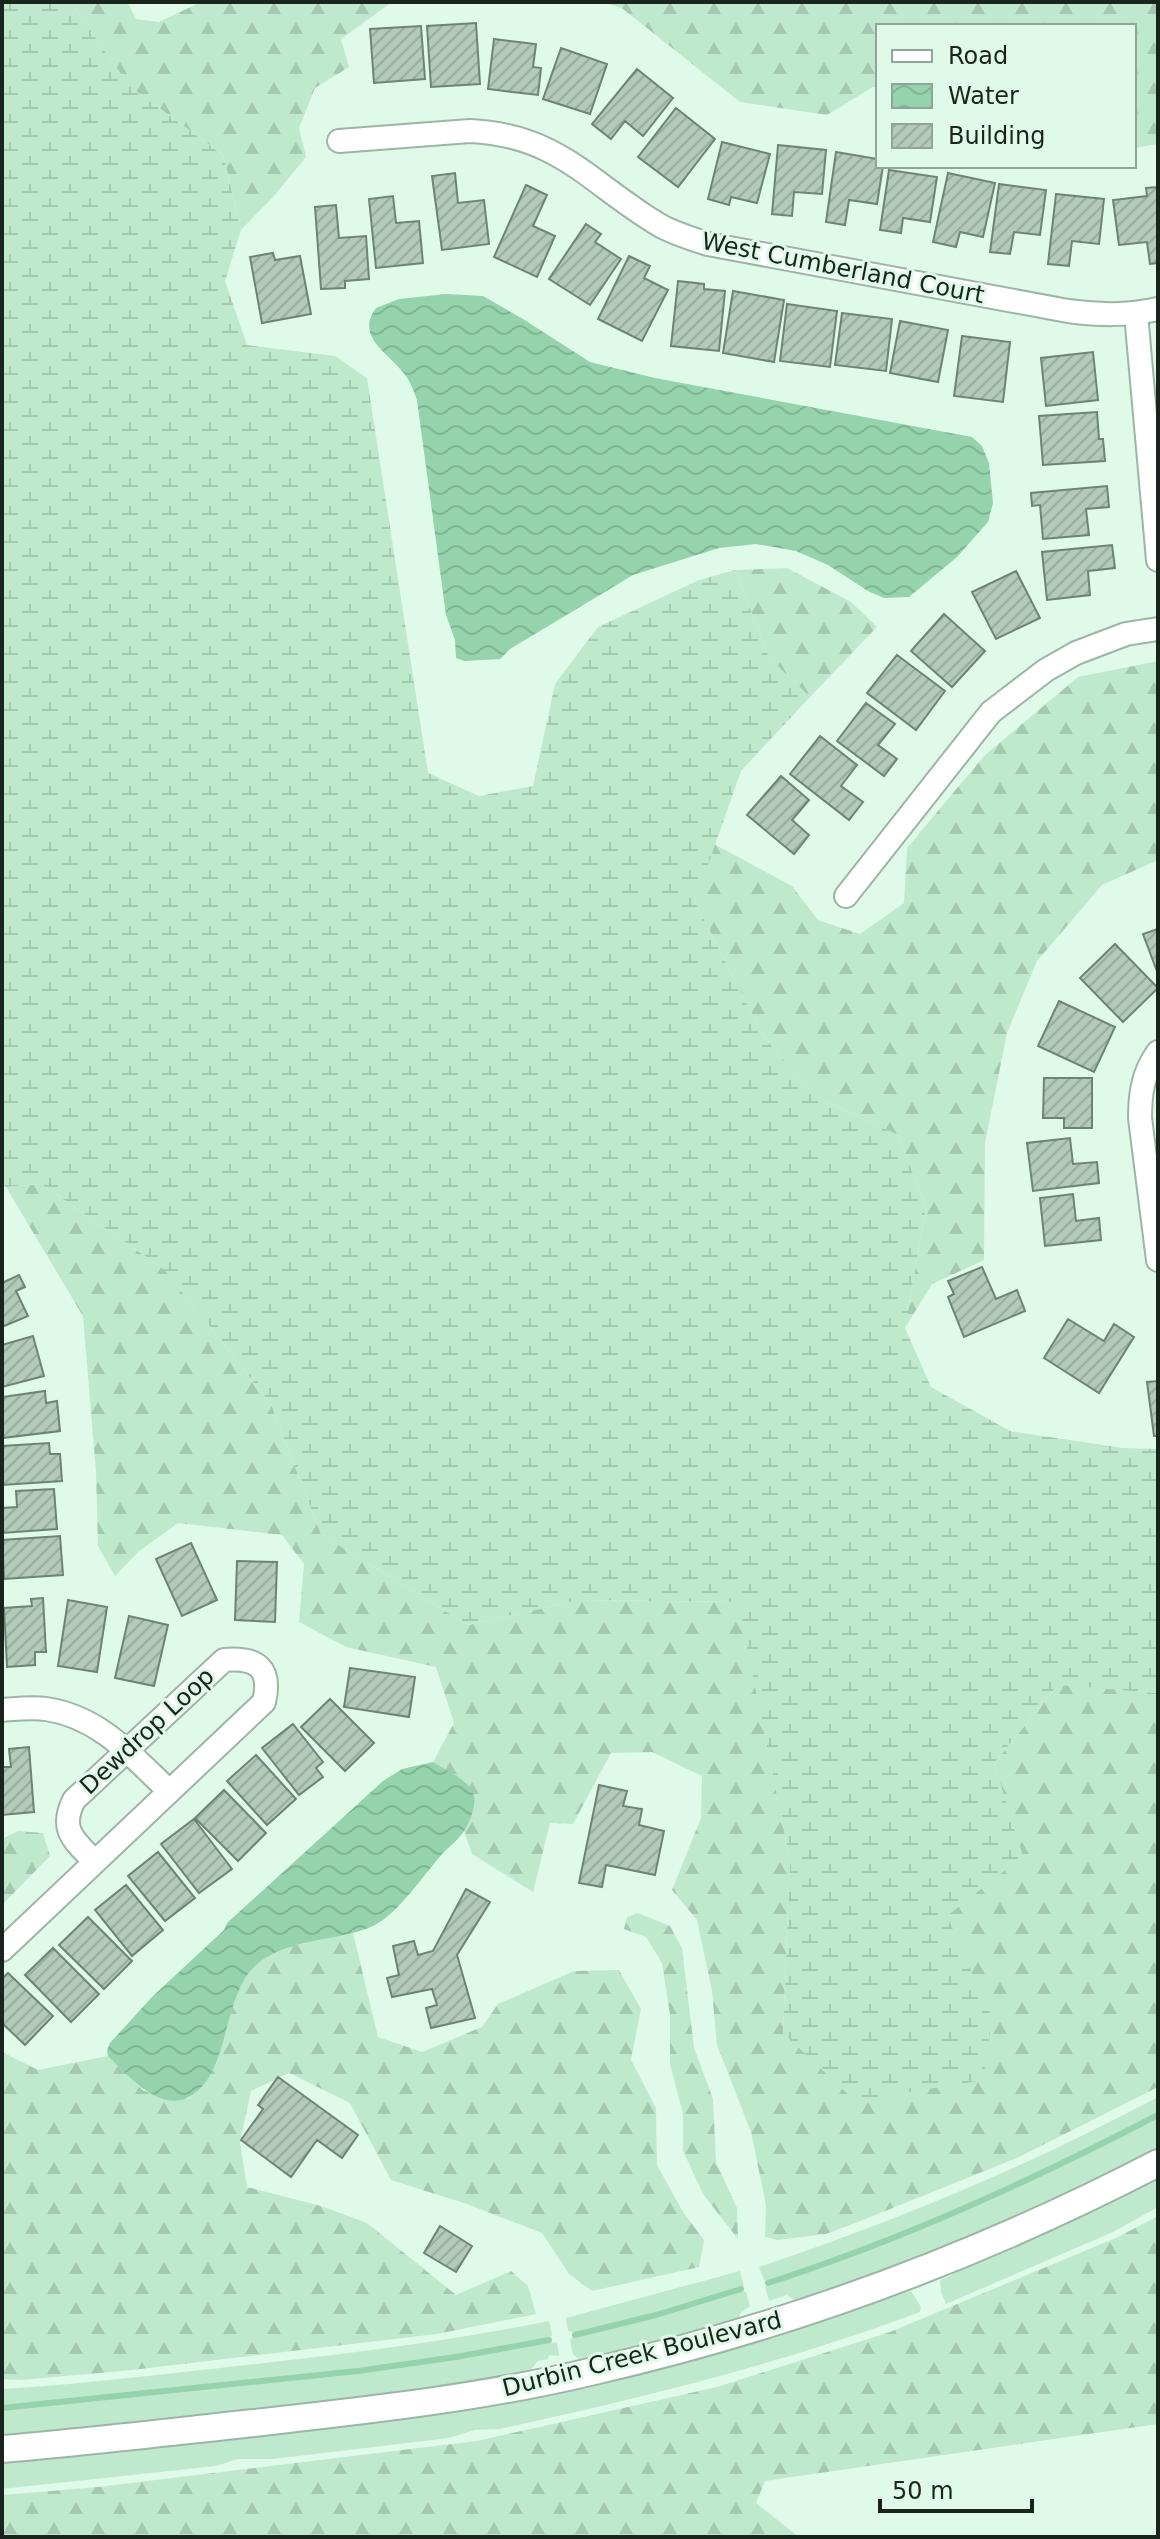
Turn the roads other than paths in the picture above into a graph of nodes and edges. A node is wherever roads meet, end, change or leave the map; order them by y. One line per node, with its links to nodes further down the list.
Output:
1 (339, 141): 2 (street, West Cumberland Court)
2 (1147, 312): 3 (street)
3 (1158, 560)
4 (1158, 629): 5 (street)
5 (846, 896)
6 (1158, 1052): 7 (street)
7 (1158, 1260)
8 (2, 1710): 9 (street)
9 (127, 1751): 10 (street); 10 (street, Dewdrop Loop); 11 (street, Dewdrop Loop)
10 (169, 1791): 11 (street, Dewdrop Loop)
11 (94, 1861): 12 (street, Dewdrop Loop)
12 (2, 1950)
13 (1158, 2163): 14 (street, Durbin Creek Boulevard)
14 (2, 2449)

